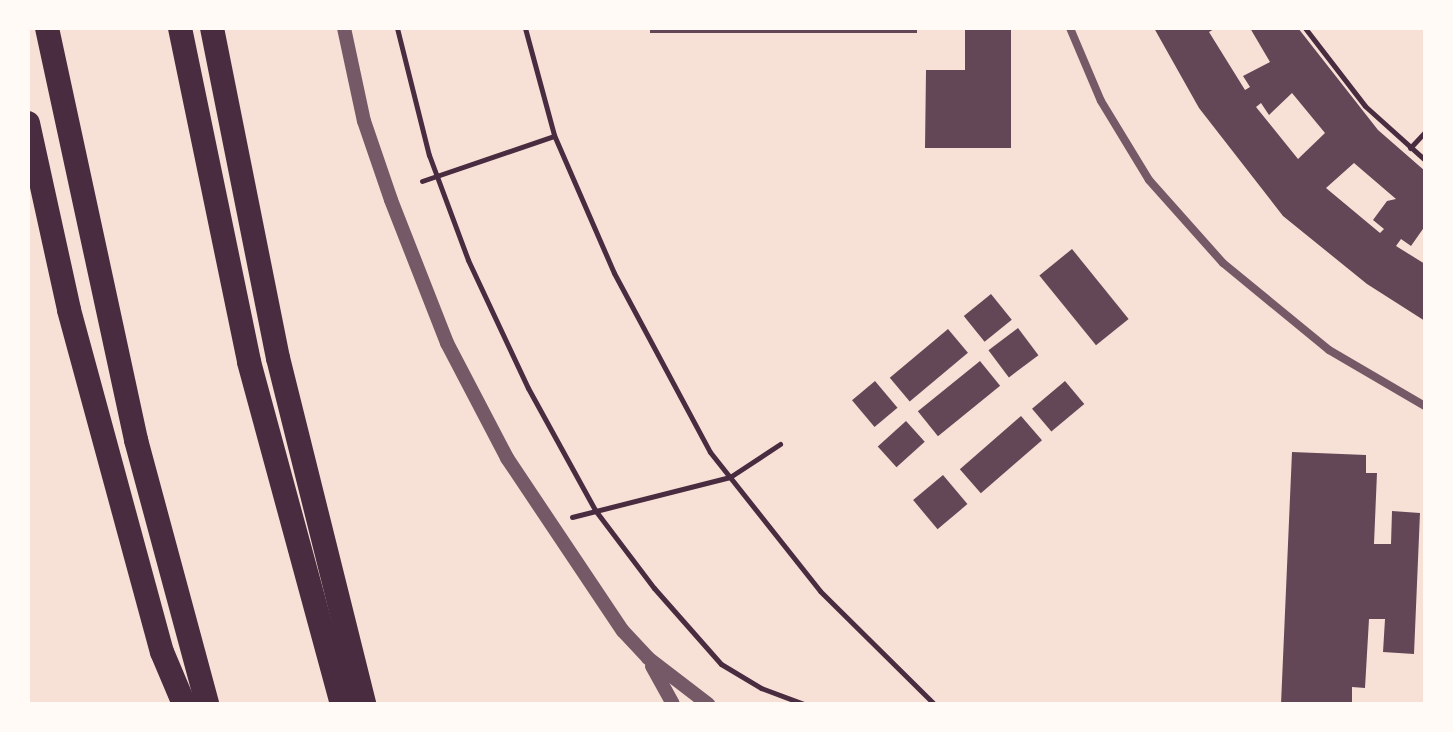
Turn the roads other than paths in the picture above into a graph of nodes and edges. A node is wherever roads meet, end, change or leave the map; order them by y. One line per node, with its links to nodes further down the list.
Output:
1 (47, 28): 10 (highway)
2 (180, 28): 11 (highway)
3 (212, 28): 12 (highway)
4 (344, 28): 8 (street)
5 (1070, 28): 7 (street)
6 (28, 123): 9 (highway)
7 (1425, 406)
8 (648, 658): 13 (street); 14 (street)
9 (184, 704)
10 (207, 704)
11 (342, 704)
12 (364, 704)
13 (673, 704)
14 (708, 704)

